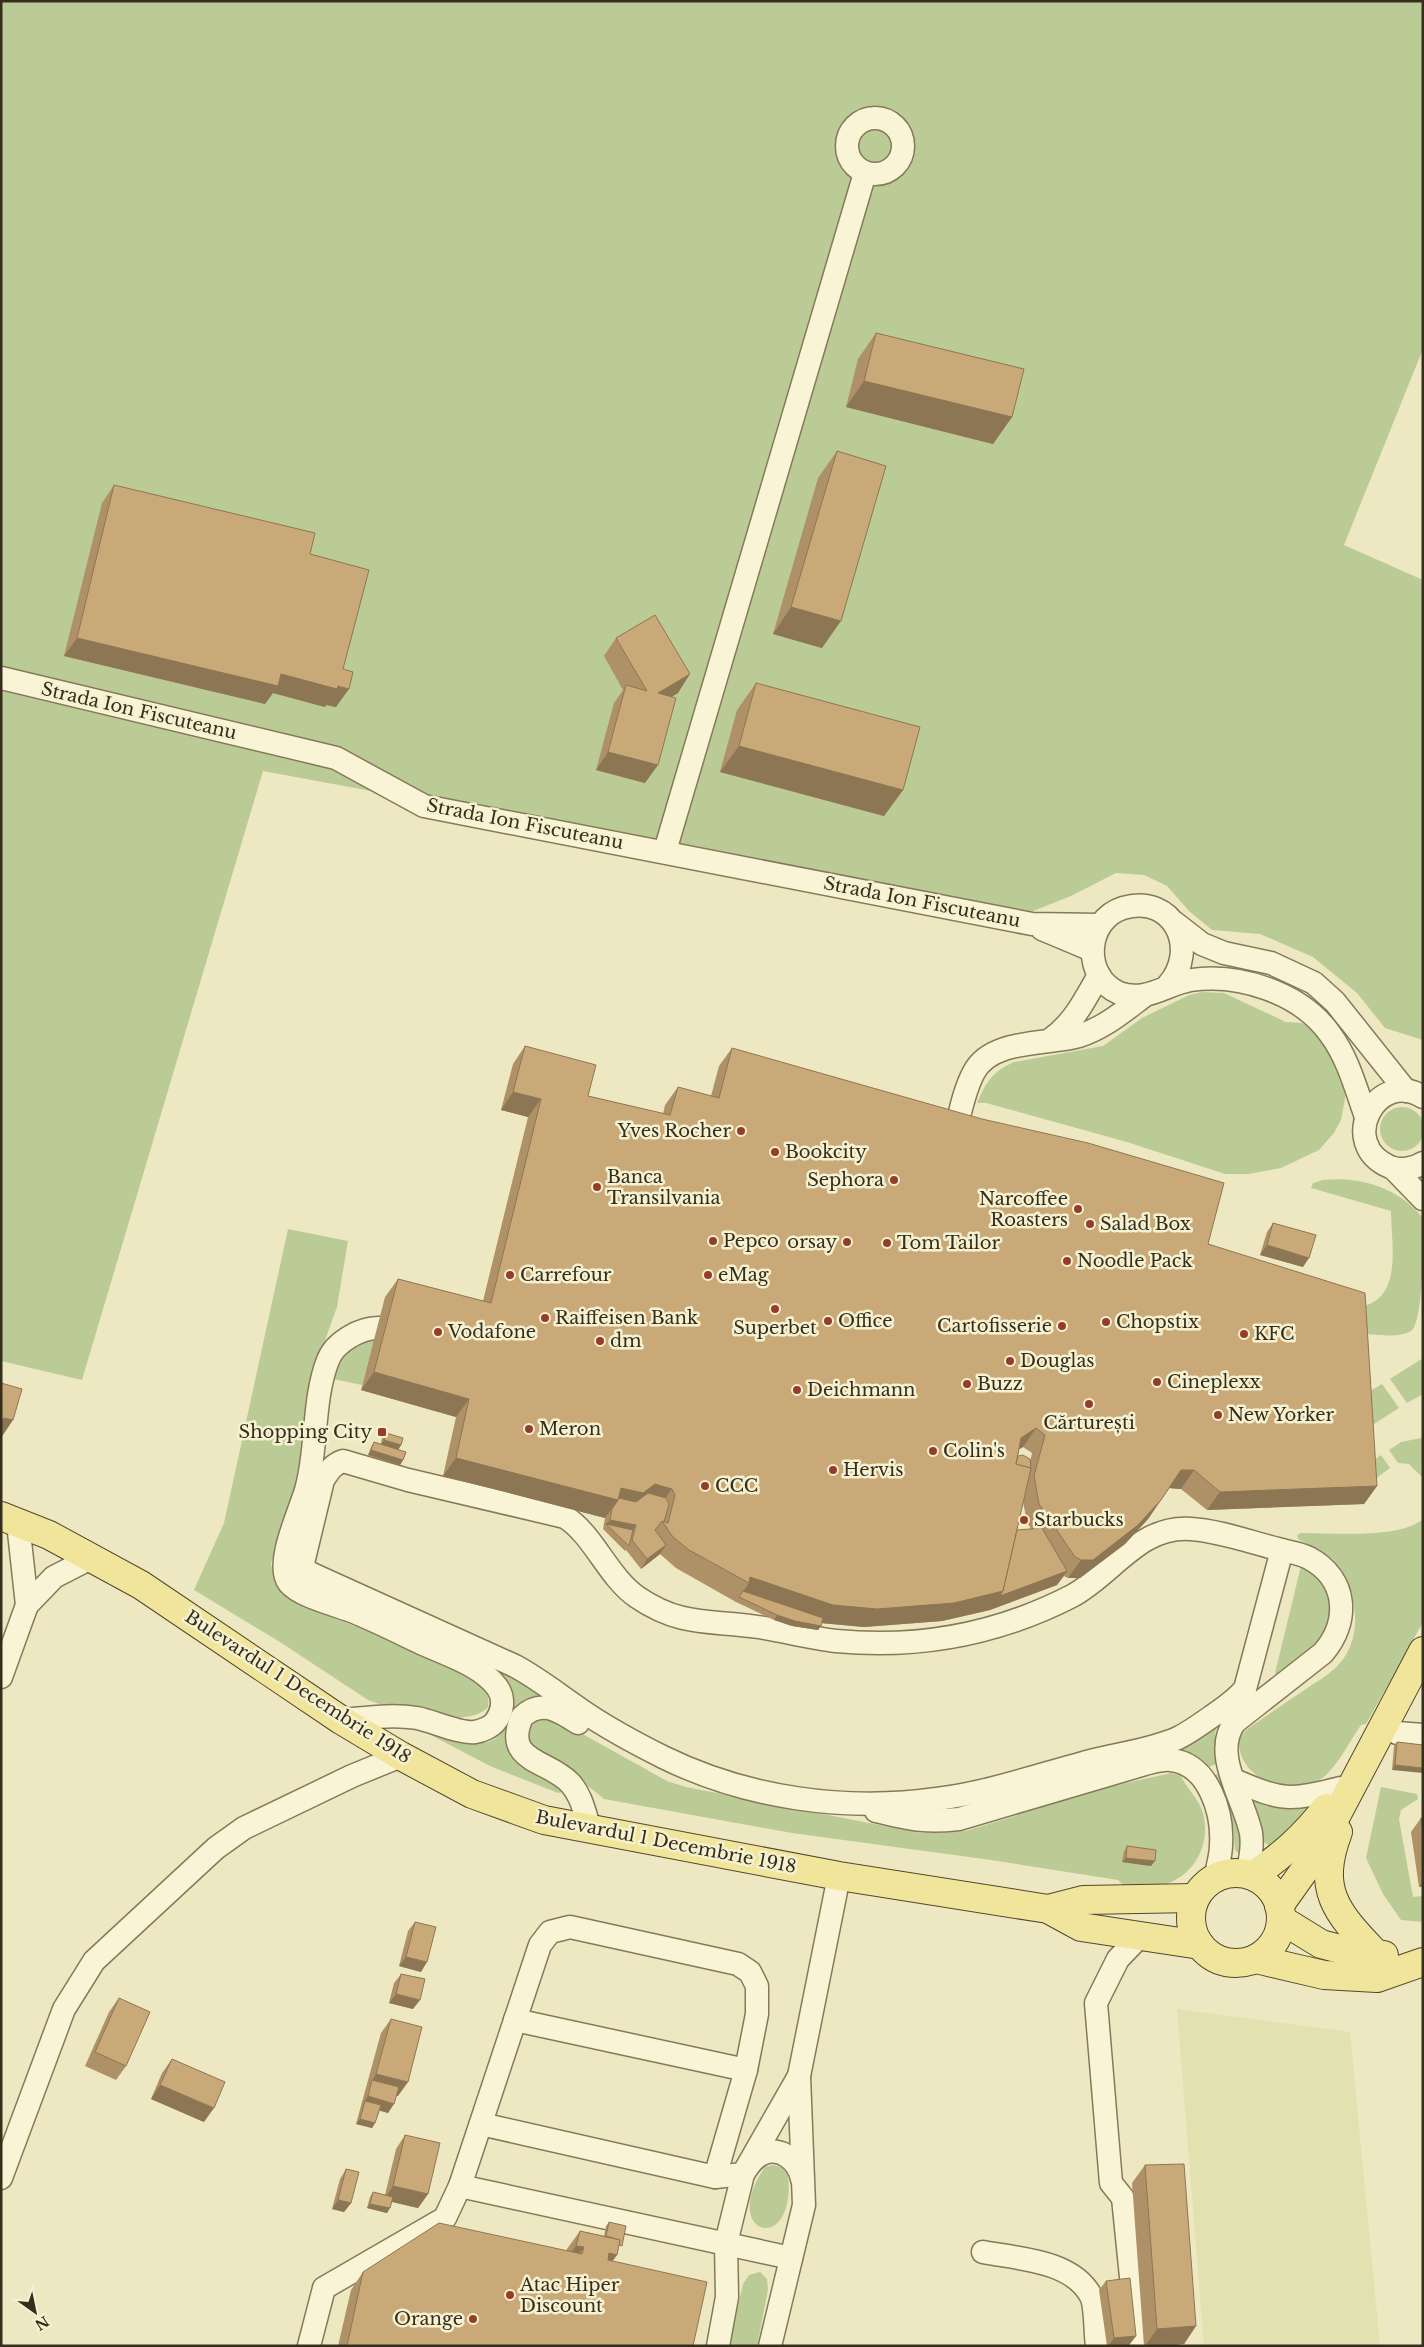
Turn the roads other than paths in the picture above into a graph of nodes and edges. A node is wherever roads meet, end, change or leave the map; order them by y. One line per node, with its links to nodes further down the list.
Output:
1 (865, 173): 3 (street)
2 (1, 678): 3 (street, Strada Ion Fiscuteanu)
3 (665, 851): 5 (street, Strada Ion Fiscuteanu)
4 (1171, 920): 6 (street); 9 (street); 12 (street)
5 (1032, 924): 6 (street, Strada Ion Fiscuteanu); 7 (street, Strada Ion Fiscuteanu)
6 (1100, 925): 7 (street)
7 (1092, 950): 8 (street)
8 (1099, 975): 10 (street); 11 (street)
9 (1168, 985): 10 (street); 13 (street)
10 (1144, 996): 11 (street)
11 (1051, 1039): 14 (street)
12 (1414, 1094): 13 (street)
13 (1366, 1117): 16 (street)
14 (948, 1161)
15 (1423, 1163): 16 (street)
16 (1394, 1168): 17 (street)
17 (1423, 1199)
18 (427, 1340): 27 (street)
19 (10, 1520): 21 (main road, Bulevardul 1 Decembrie 1918); 23 (street)
20 (1282, 1550): 22 (street); 33 (street); 35 (street)
21 (91, 1558): 23 (street); 27 (main road, Bulevardul 1 Decembrie 1918)
22 (1074, 1594): 24 (street); 32 (street)
23 (27, 1605): 26 (street)
24 (847, 1624)
25 (1423, 1651): 28 (main road)
26 (1, 1677)
27 (342, 1720): 31 (main road, Bulevardul 1 Decembrie 1918)
28 (1385, 1724): 29 (street); 30 (main road)
29 (1423, 1736)
30 (1369, 1751): 34 (main road); 42 (main road); 45 (main road)
31 (401, 1756): 36 (main road, Bulevardul 1 Decembrie 1918); 54 (street)
32 (711, 1778): 35 (street); 36 (street)
33 (1234, 1780): 34 (street); 38 (street)
34 (1341, 1788): 38 (main road)
35 (895, 1810): 39 (street)
36 (590, 1830): 37 (main road, Bulevardul 1 Decembrie 1918)
37 (839, 1876): 41 (main road, Bulevardul 1 Decembrie 1918); 50 (street)
38 (1250, 1876): 39 (main road); 42 (main road, Bulevardul 1 Decembrie 1918)
39 (1215, 1879): 40 (main road)
40 (1195, 1898): 41 (main road, Bulevardul 1 Decembrie 1918); 44 (main road)
41 (1048, 1909): 43 (main road, Bulevardul 1 Decembrie 1918)
42 (1280, 1913): 45 (main road, Bulevardul 1 Decembrie 1918); 46 (main road)
43 (1141, 1935): 44 (main road, Bulevardul 1 Decembrie 1918); 64 (street)
44 (1200, 1945): 46 (main road, Bulevardul 1 Decembrie 1918)
45 (1375, 1953): 47 (main road, Bulevardul 1 Decembrie 1918)
46 (1256, 1960): 47 (main road, Bulevardul 1 Decembrie 1918)
47 (1421, 1962)
48 (515, 2020): 49 (street); 49 (street); 51 (street)
49 (746, 2070): 53 (street)
50 (799, 2076): 52 (street); 55 (street)
51 (481, 2124): 53 (street); 56 (street)
52 (743, 2174): 53 (street); 55 (street); 57 (street)
53 (715, 2177)
54 (1, 2178)
55 (803, 2183): 59 (street)
56 (460, 2186): 57 (street); 60 (street)
57 (726, 2243): 59 (street); 61 (street)
58 (983, 2252): 63 (street)
59 (791, 2258): 62 (street)
60 (309, 2346)
61 (718, 2346)
62 (770, 2346)
63 (1097, 2346)
64 (1138, 2346)

